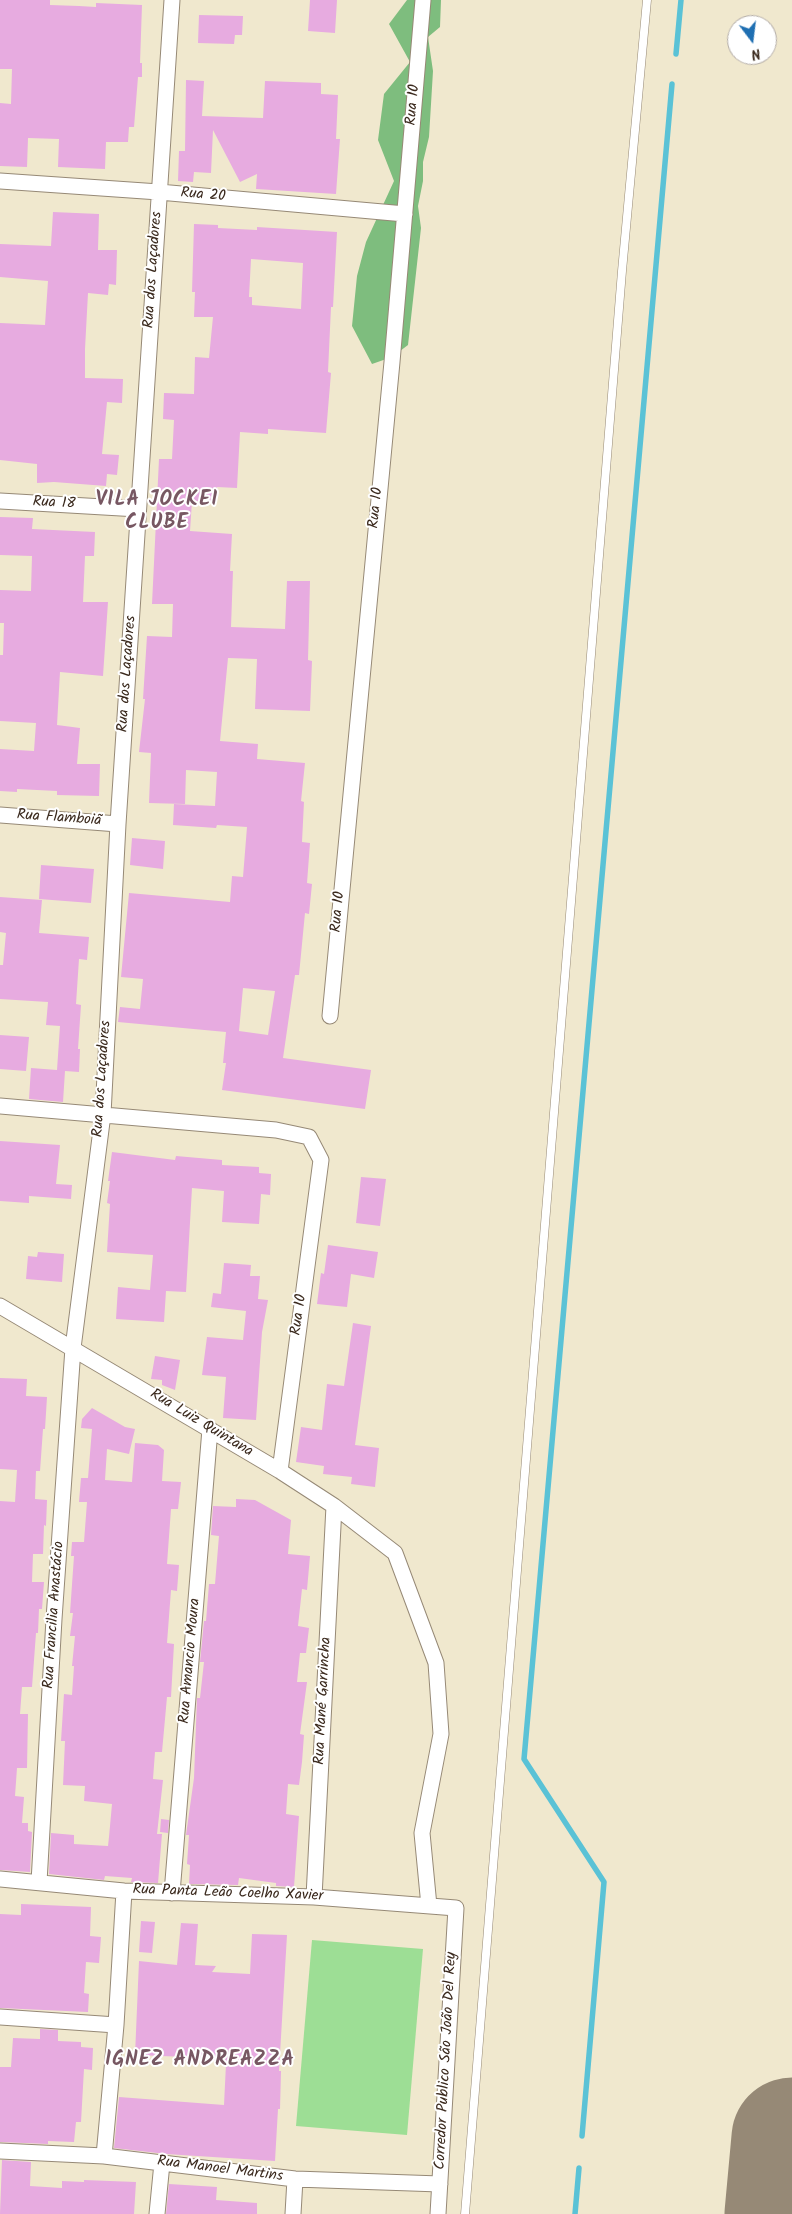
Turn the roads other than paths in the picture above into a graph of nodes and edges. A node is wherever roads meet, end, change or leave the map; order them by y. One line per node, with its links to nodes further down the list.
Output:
1 (172, 0): 5 (street, Rua dos Laçadores)
2 (423, 0): 6 (street, Rua 10)
3 (646, 0): 36 (lane)
4 (0, 181): 5 (street, Rua 20)
5 (159, 192): 6 (street, Rua 20); 8 (street, Rua dos Laçadores)
6 (405, 214): 11 (street, Rua 10)
7 (0, 501): 8 (street, Rua 18)
8 (138, 509): 10 (street, Rua dos Laçadores)
9 (0, 815): 10 (street, Rua Flamboiã)
10 (118, 824): 13 (street, Rua dos Laçadores)
11 (330, 1016)
12 (0, 1106): 13 (street)
13 (103, 1114): 15 (street, Rua dos Laçadores); 17 (street, Rua 10)
14 (0, 1306): 15 (street, Rua Luiz Quintana)
15 (73, 1348): 16 (street, Rua Luiz Quintana); 20 (street, Rua Francilia Anastácio)
16 (210, 1430): 17 (street, Rua Luiz Quintana); 22 (street, Rua Amancio Moura)
17 (280, 1470): 18 (street, Rua Luiz Quintana)
18 (334, 1506): 23 (street, Rua Mané Garrincha); 24 (street, Rua Luiz Quintana)
19 (0, 1879): 20 (street, Rua Panta Leão Coelho Xavier)
20 (39, 1882): 21 (street, Rua Panta Leão Coelho Xavier)
21 (124, 1891): 22 (street, Rua Panta Leão Coelho Xavier); 27 (street)
22 (172, 1892): 23 (street, Rua Panta Leão Coelho Xavier)
23 (314, 1896): 24 (street, Rua Panta Leão Coelho Xavier)
24 (430, 1906): 25 (street, Rua Panta Leão Coelho Xavier)
25 (456, 1908): 32 (street, Corredor Publico São João Del Rey)
26 (0, 2017): 27 (street)
27 (116, 2025): 29 (street)
28 (0, 2151): 29 (street, Rua Manoel Martins)
29 (104, 2156): 30 (street, Rua Manoel Martins)
30 (162, 2163): 31 (street, Rua Manoel Martins); 33 (street)
31 (295, 2179): 32 (street, Rua Manoel Martins); 34 (street)
32 (440, 2184): 35 (street, Corredor Publico São João Del Rey)
33 (157, 2214)
34 (293, 2214)
35 (438, 2214)
36 (465, 2214)

